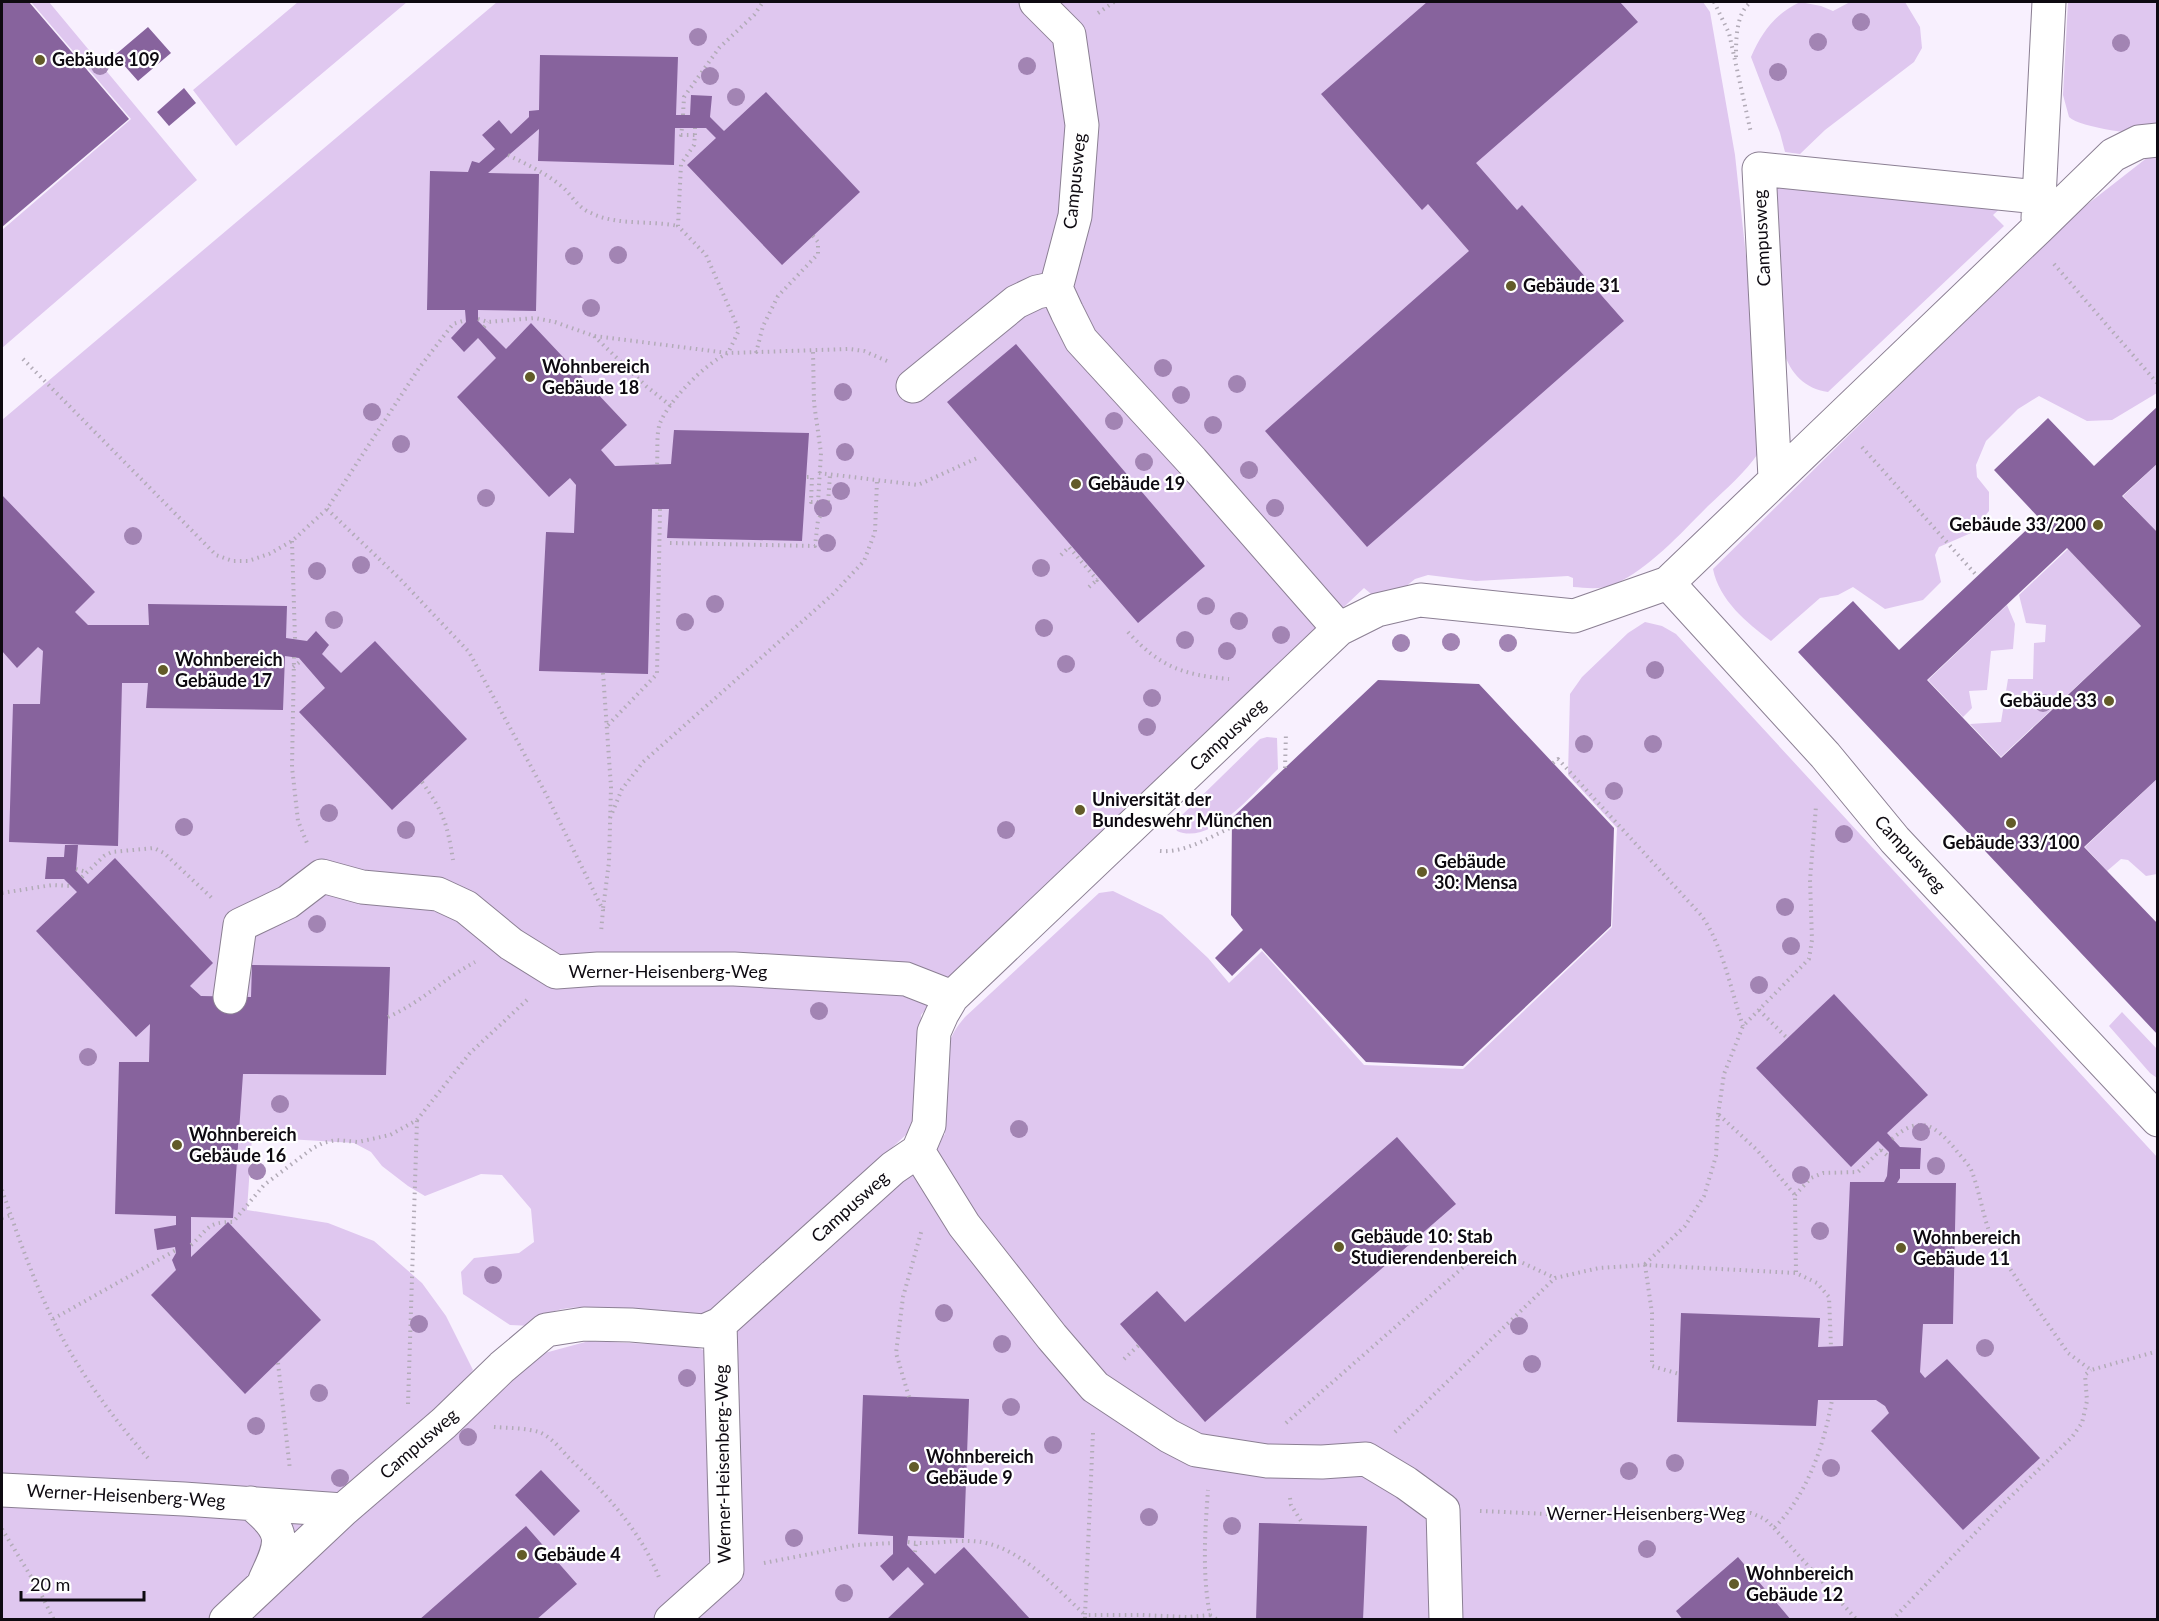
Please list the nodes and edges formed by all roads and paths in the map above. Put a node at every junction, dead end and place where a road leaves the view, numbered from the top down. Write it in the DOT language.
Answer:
graph roads {
  1 [pos="763,2"];
  2 [pos="1036,2"];
  3 [pos="1714,2"];
  4 [pos="1751,2"];
  5 [pos="2049,2"];
  6 [pos="1736,61"];
  7 [pos="683,115"];
  8 [pos="682,128"];
  9 [pos="696,128"];
  10 [pos="695,135"];
  11 [pos="2157,140"];
  12 [pos="508,155"];
  13 [pos="1759,170"];
  14 [pos="2036,220"];
  15 [pos="678,226"];
  16 [pos="813,236"];
  17 [pos="1056,288"];
  18 [pos="478,319"];
  19 [pos="466,320"];
  20 [pos="488,322"];
  21 [pos="484,327"];
  22 [pos="594,336"];
  23 [pos="813,351"];
  24 [pos="756,352"];
  25 [pos="728,353"];
  26 [pos="23,359"];
  27 [pos="2157,384"];
  28 [pos="914,386"];
  29 [pos="670,406"];
  30 [pos="1837,419"];
  31 [pos="977,458"];
  32 [pos="657,464"];
  33 [pos="819,473"];
  34 [pos="830,475"];
  35 [pos="807,477"];
  36 [pos="1775,478"];
  37 [pos="877,481"];
  38 [pos="327,509"];
  39 [pos="660,509"];
  40 [pos="292,540"];
  41 [pos="669,543"];
  42 [pos="1061,555"];
  43 [pos="1977,576"];
  44 [pos="1668,583"];
  45 [pos="1089,587"];
  46 [pos="1339,629"];
  47 [pos="1128,632"];
  48 [pos="295,639"];
  49 [pos="294,657"];
  50 [pos="301,661"];
  51 [pos="293,667"];
  52 [pos="603,673"];
  53 [pos="1273,694"];
  54 [pos="608,725"];
  55 [pos="1287,726"];
  56 [pos="1825,754"];
  57 [pos="1553,763"];
  58 [pos="1285,768"];
  59 [pos="422,782"];
  60 [pos="610,818"];
  61 [pos="1232,827"];
  62 [pos="1108,848"];
  63 [pos="76,869"];
  64 [pos="87,873"];
  65 [pos="322,876"];
  66 [pos="82,877"];
  67 [pos="71,886"];
  68 [pos="2,893"];
  69 [pos="466,907"];
  70 [pos="603,910"];
  71 [pos="240,925"];
  72 [pos="511,944"];
  73 [pos="598,969"];
  74 [pos="556,972"];
  75 [pos="230,997"];
  76 [pos="952,997"];
  77 [pos="1759,1010"];
  78 [pos="388,1017"];
  79 [pos="1743,1026"];
  80 [pos="1787,1038"];
  81 [pos="1718,1115"];
  82 [pos="417,1120"];
  83 [pos="2157,1120"];
  84 [pos="1892,1139"];
  85 [pos="918,1151"];
  86 [pos="1889,1156"];
  87 [pos="935,1179"];
  88 [pos="2,1190"];
  89 [pos="1795,1195"];
  90 [pos="11,1215"];
  91 [pos="2,1218"];
  92 [pos="192,1241"];
  93 [pos="176,1250"];
  94 [pos="1645,1265"];
  95 [pos="1796,1273"];
  96 [pos="1554,1278"];
  97 [pos="53,1319"];
  98 [pos="720,1324"];
  99 [pos="1139,1345"];
  100 [pos="1831,1347"];
  101 [pos="2157,1351"];
  102 [pos="278,1363"];
  103 [pos="2091,1370"];
  104 [pos="1679,1374"];
  105 [pos="1095,1387"];
  106 [pos="909,1396"];
  107 [pos="1832,1400"];
  108 [pos="444,1423"];
  109 [pos="1210,1453"];
  110 [pos="406,1455"];
  111 [pos="1246,1458"];
  112 [pos="1366,1459"];
  113 [pos="2,1490"];
  114 [pos="184,1499"];
  115 [pos="1995,1500"];
  116 [pos="251,1503"];
  117 [pos="2001,1506"];
  118 [pos="294,1507"];
  119 [pos="343,1510"];
  120 [pos="1443,1510"];
  121 [pos="2,1528"];
  122 [pos="1774,1528"];
  123 [pos="908,1542"];
  124 [pos="893,1543"];
  125 [pos="916,1543"];
  126 [pos="915,1552"];
  127 [pos="727,1570"];
  128 [pos="262,1585"];
  129 [pos="1210,1615"];
  130 [pos="1085,1617"];
  131 [pos="672,1618"];
  132 [pos="54,1620"];
  133 [pos="226,1620"];
  134 [pos="1218,1620"];
  135 [pos="1446,1620"];
  136 [pos="1857,1620"];
  137 [pos="1892,1620"];
  1 -- 7 [label="path"];
  2 -- 17 [label="street, Campusweg"];
  3 -- 6 [label="path"];
  4 -- 6 [label="path"];
  5 -- 14 [label="street"];
  6 -- 13 [label="path"];
  8 -- 10 [label="path"];
  9 -- 10 [label="path"];
  10 -- 15 [label="path"];
  11 -- 14 [label="street, Campusweg"];
  12 -- 15 [label="path"];
  13 -- 14 [label="street, Campusweg"];
  13 -- 36 [label="street, Campusweg"];
  14 -- 27 [label="path"];
  14 -- 30 [label="street, Campusweg"];
  15 -- 25 [label="path"];
  16 -- 24 [label="path"];
  17 -- 28 [label="street"];
  17 -- 46 [label="street"];
  18 -- 20 [label="path"];
  19 -- 38 [label="path"];
  20 -- 21 [label="path"];
  20 -- 22 [label="path"];
  22 -- 25 [label="path"];
  22 -- 29 [label="path"];
  23 -- 24 [label="path"];
  23 -- 28 [label="path"];
  23 -- 33 [label="path"];
  24 -- 25 [label="path"];
  25 -- 29 [label="path"];
  26 -- 40 [label="path"];
  29 -- 32 [label="path"];
  30 -- 36 [label="street, Campusweg"];
  30 -- 43 [label="path"];
  31 -- 37 [label="path"];
  33 -- 34 [label="path"];
  33 -- 35 [label="path"];
  34 -- 37 [label="path"];
  34 -- 41 [label="path"];
  36 -- 44 [label="street, Campusweg"];
  37 -- 60 [label="path"];
  38 -- 40 [label="path"];
  38 -- 70 [label="path"];
  39 -- 54 [label="path"];
  40 -- 48 [label="path"];
  42 -- 45 [label="path"];
  44 -- 46 [label="street, Campusweg"];
  44 -- 56 [label="street, Campusweg"];
  46 -- 53 [label="street, Campusweg"];
  47 -- 53 [label="path"];
  49 -- 51 [label="path"];
  50 -- 51 [label="path"];
  51 -- 65 [label="path"];
  52 -- 54 [label="path"];
  53 -- 62 [label="street, Campusweg"];
  54 -- 60 [label="path"];
  55 -- 58 [label="path"];
  56 -- 77 [label="path"];
  56 -- 83 [label="street, Campusweg"];
  57 -- 79 [label="path"];
  59 -- 69 [label="path"];
  60 -- 70 [label="path"];
  61 -- 62 [label="path"];
  62 -- 76 [label="street, Campusweg"];
  63 -- 64 [label="path"];
  64 -- 66 [label="path"];
  64 -- 71 [label="path"];
  65 -- 69 [label="street, Werner-Heisenberg-Weg"];
  65 -- 71 [label="street"];
  67 -- 68 [label="path"];
  69 -- 72 [label="street, Werner-Heisenberg-Weg"];
  70 -- 73 [label="path"];
  71 -- 75 [label="street"];
  72 -- 74 [label="street, Werner-Heisenberg-Weg"];
  72 -- 78 [label="path"];
  73 -- 74 [label="street, Werner-Heisenberg-Weg"];
  73 -- 76 [label="street, Werner-Heisenberg-Weg"];
  74 -- 82 [label="path"];
  76 -- 85 [label="street, Campusweg"];
  77 -- 79 [label="path"];
  77 -- 80 [label="path"];
  79 -- 81 [label="path"];
  81 -- 89 [label="path"];
  81 -- 94 [label="path"];
  82 -- 92 [label="path"];
  82 -- 110 [label="path"];
  84 -- 103 [label="path"];
  85 -- 87 [label="street"];
  85 -- 98 [label="street, Campusweg"];
  86 -- 89 [label="path"];
  87 -- 105 [label="street"];
  87 -- 106 [label="path"];
  88 -- 90 [label="path"];
  89 -- 95 [label="path"];
  90 -- 91 [label="path"];
  90 -- 97 [label="path"];
  93 -- 97 [label="path"];
  94 -- 95 [label="path"];
  94 -- 96 [label="path"];
  94 -- 104 [label="path"];
  95 -- 100 [label="path"];
  96 -- 111 [label="path"];
  96 -- 112 [label="path"];
  97 -- 114 [label="path"];
  98 -- 108 [label="street, Campusweg"];
  98 -- 127 [label="street, Werner-Heisenberg-Weg"];
  99 -- 105 [label="path"];
  101 -- 103 [label="path"];
  102 -- 118 [label="path"];
  103 -- 117 [label="path"];
  105 -- 109 [label="street"];
  105 -- 130 [label="path"];
  107 -- 122 [label="path"];
  108 -- 110 [label="street, Campusweg"];
  108 -- 131 [label="path"];
  109 -- 111 [label="street"];
  109 -- 129 [label="path"];
  110 -- 119 [label="street, Campusweg"];
  111 -- 112 [label="street"];
  112 -- 120 [label="street"];
  113 -- 114 [label="street, Werner-Heisenberg-Weg"];
  114 -- 116 [label="street, Werner-Heisenberg-Weg"];
  115 -- 117 [label="path"];
  116 -- 118 [label="street, Werner-Heisenberg-Weg"];
  116 -- 128 [label="street, Werner-Heisenberg-Weg"];
  117 -- 137 [label="path"];
  118 -- 119 [label="street, Werner-Heisenberg-Weg"];
  119 -- 128 [label="street, Campusweg"];
  120 -- 122 [label="path, Werner-Heisenberg-Weg"];
  120 -- 135 [label="street"];
  121 -- 132 [label="path"];
  122 -- 136 [label="path, Werner-Heisenberg-Weg"];
  123 -- 125 [label="path"];
  124 -- 127 [label="path"];
  125 -- 126 [label="path"];
  125 -- 130 [label="path"];
  127 -- 131 [label="street, Werner-Heisenberg-Weg"];
  128 -- 133 [label="street, Campusweg"];
  129 -- 130 [label="path"];
  129 -- 134 [label="path"];
}
